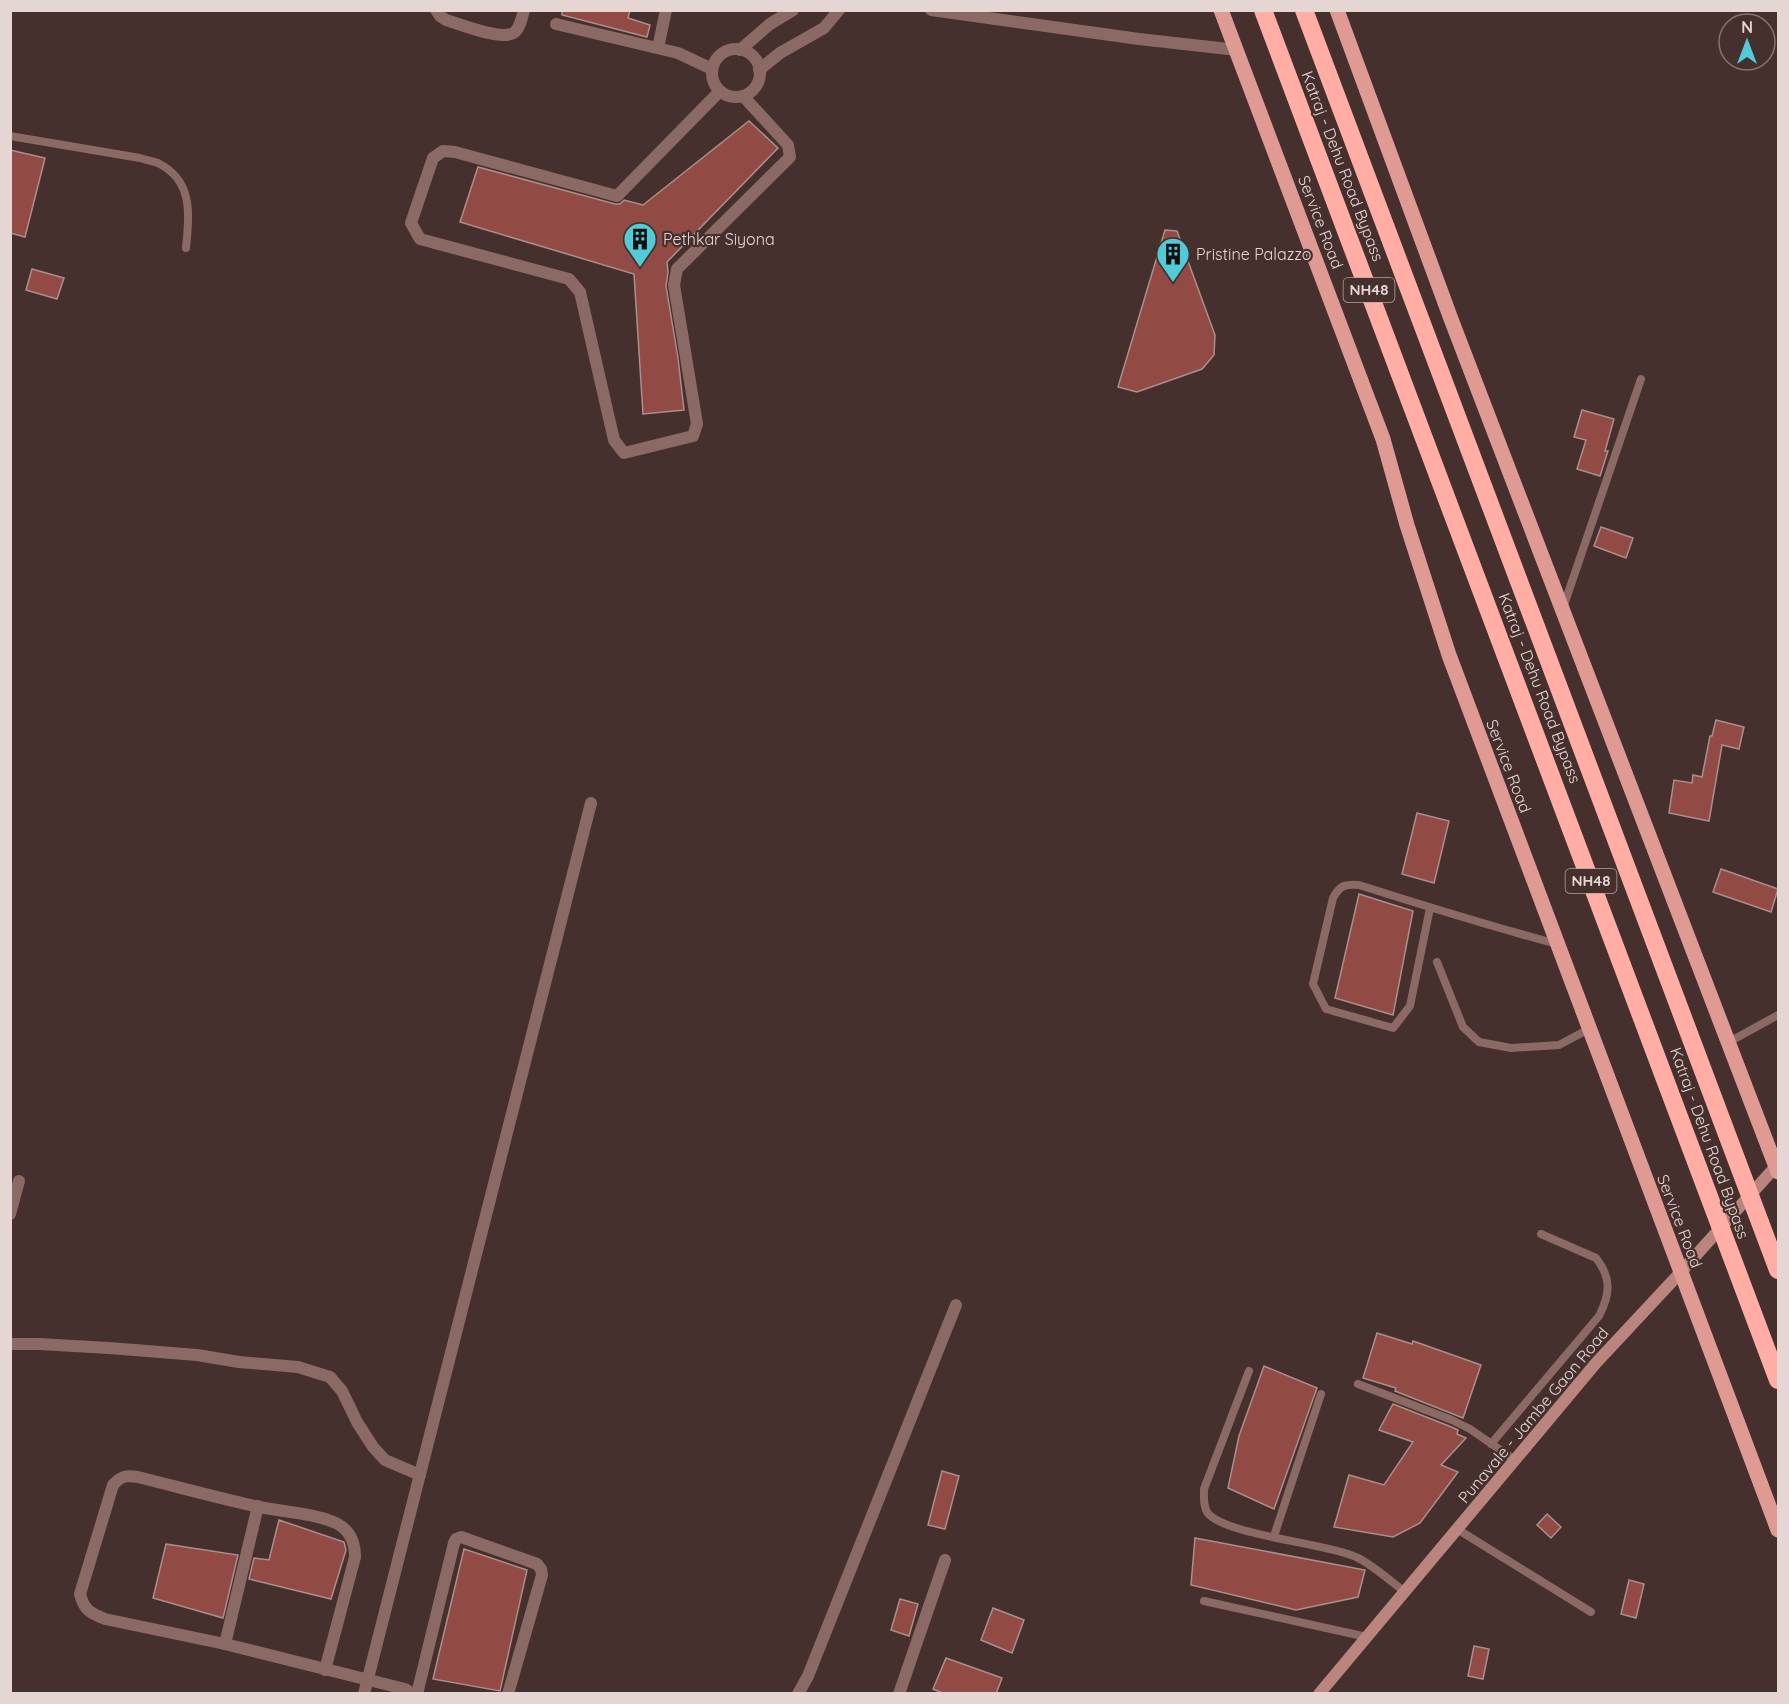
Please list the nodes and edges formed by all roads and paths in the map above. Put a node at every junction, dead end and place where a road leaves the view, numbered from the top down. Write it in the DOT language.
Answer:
graph roads {
  1 [pos="436,10"];
  2 [pos="524,10"];
  3 [pos="666,10"];
  4 [pos="793,10"];
  5 [pos="839,10"];
  6 [pos="931,10"];
  7 [pos="1221,10"];
  8 [pos="1263,10"];
  9 [pos="1304,10"];
  10 [pos="1336,10"];
  11 [pos="556,24"];
  12 [pos="658,48"];
  13 [pos="740,50"];
  14 [pos="1237,50"];
  15 [pos="712,69"];
  16 [pos="759,70"];
  17 [pos="720,91"];
  18 [pos="743,96"];
  19 [pos="10,136"];
  20 [pos="186,248"];
  21 [pos="1641,379"];
  22 [pos="1563,609"];
  23 [pos="591,804"];
  24 [pos="1430,908"];
  25 [pos="1557,944"];
  26 [pos="1437,962"];
  27 [pos="1779,1015"];
  28 [pos="1589,1029"];
  29 [pos="1729,1042"];
  30 [pos="1778,1167"];
  31 [pos="19,1181"];
  32 [pos="10,1214"];
  33 [pos="1541,1234"];
  34 [pos="1779,1270"];
  35 [pos="1680,1273"];
  36 [pos="956,1305"];
  37 [pos="10,1344"];
  38 [pos="1249,1371"];
  39 [pos="1779,1380"];
  40 [pos="1358,1384"];
  41 [pos="1321,1395"];
  42 [pos="1491,1444"];
  43 [pos="1515,1460"];
  44 [pos="420,1475"];
  45 [pos="258,1506"];
  46 [pos="1457,1529"];
  47 [pos="1779,1530"];
  48 [pos="1274,1536"];
  49 [pos="945,1560"];
  50 [pos="1405,1592"];
  51 [pos="1204,1601"];
  52 [pos="1591,1612"];
  53 [pos="1367,1637"];
  54 [pos="225,1644"];
  55 [pos="325,1670"];
  56 [pos="367,1680"];
  57 [pos="364,1694"];
  58 [pos="414,1694"];
  59 [pos="508,1694"];
  60 [pos="798,1694"];
  61 [pos="898,1694"];
  62 [pos="1319,1694"];
  1 -- 2 [label="street"];
  3 -- 12 [label="street"];
  4 -- 13 [label="street"];
  5 -- 16 [label="street"];
  6 -- 14 [label="street"];
  7 -- 14 [label="main road, Service Road"];
  8 -- 39 [label="highway, Katraj - Dehu Road Bypass / NH48"];
  9 -- 34 [label="highway, Katraj - Dehu Road Bypass / NH48"];
  10 -- 22 [label="main road"];
  11 -- 12 [label="street"];
  12 -- 15 [label="street"];
  13 -- 15 [label="street"];
  13 -- 16 [label="street"];
  14 -- 25 [label="main road, Service Road"];
  15 -- 17 [label="street"];
  16 -- 18 [label="street"];
  17 -- 18 [label="street"];
  17 -- 18 [label="street"];
  19 -- 20 [label="lane"];
  21 -- 22 [label="lane"];
  22 -- 29 [label="main road"];
  23 -- 44 [label="street"];
  24 -- 24 [label="lane"];
  24 -- 25 [label="lane"];
  25 -- 28 [label="main road, Service Road"];
  26 -- 28 [label="lane"];
  27 -- 29 [label="lane"];
  28 -- 35 [label="main road, Service Road"];
  29 -- 30 [label="main road"];
  30 -- 35 [label="street, Punavale - Jambe Gaon Road"];
  31 -- 32 [label="street"];
  33 -- 42 [label="lane"];
  35 -- 43 [label="street, Punavale - Jambe Gaon Road"];
  35 -- 47 [label="main road, Service Road"];
  36 -- 60 [label="street"];
  37 -- 44 [label="street"];
  38 -- 48 [label="lane"];
  40 -- 42 [label="lane"];
  41 -- 48 [label="lane"];
  42 -- 43 [label="lane"];
  43 -- 46 [label="street, Punavale - Jambe Gaon Road"];
  44 -- 56 [label="street"];
  45 -- 54 [label="street"];
  45 -- 54 [label="street"];
  45 -- 55 [label="street"];
  46 -- 50 [label="street, Punavale - Jambe Gaon Road"];
  46 -- 52 [label="lane"];
  48 -- 50 [label="lane"];
  49 -- 61 [label="street"];
  50 -- 53 [label="street, Punavale - Jambe Gaon Road"];
  51 -- 53 [label="lane"];
  53 -- 62 [label="street, Punavale - Jambe Gaon Road"];
  54 -- 55 [label="street"];
  55 -- 56 [label="street"];
  56 -- 57 [label="street"];
  56 -- 58 [label="street"];
  58 -- 59 [label="street"];
}
